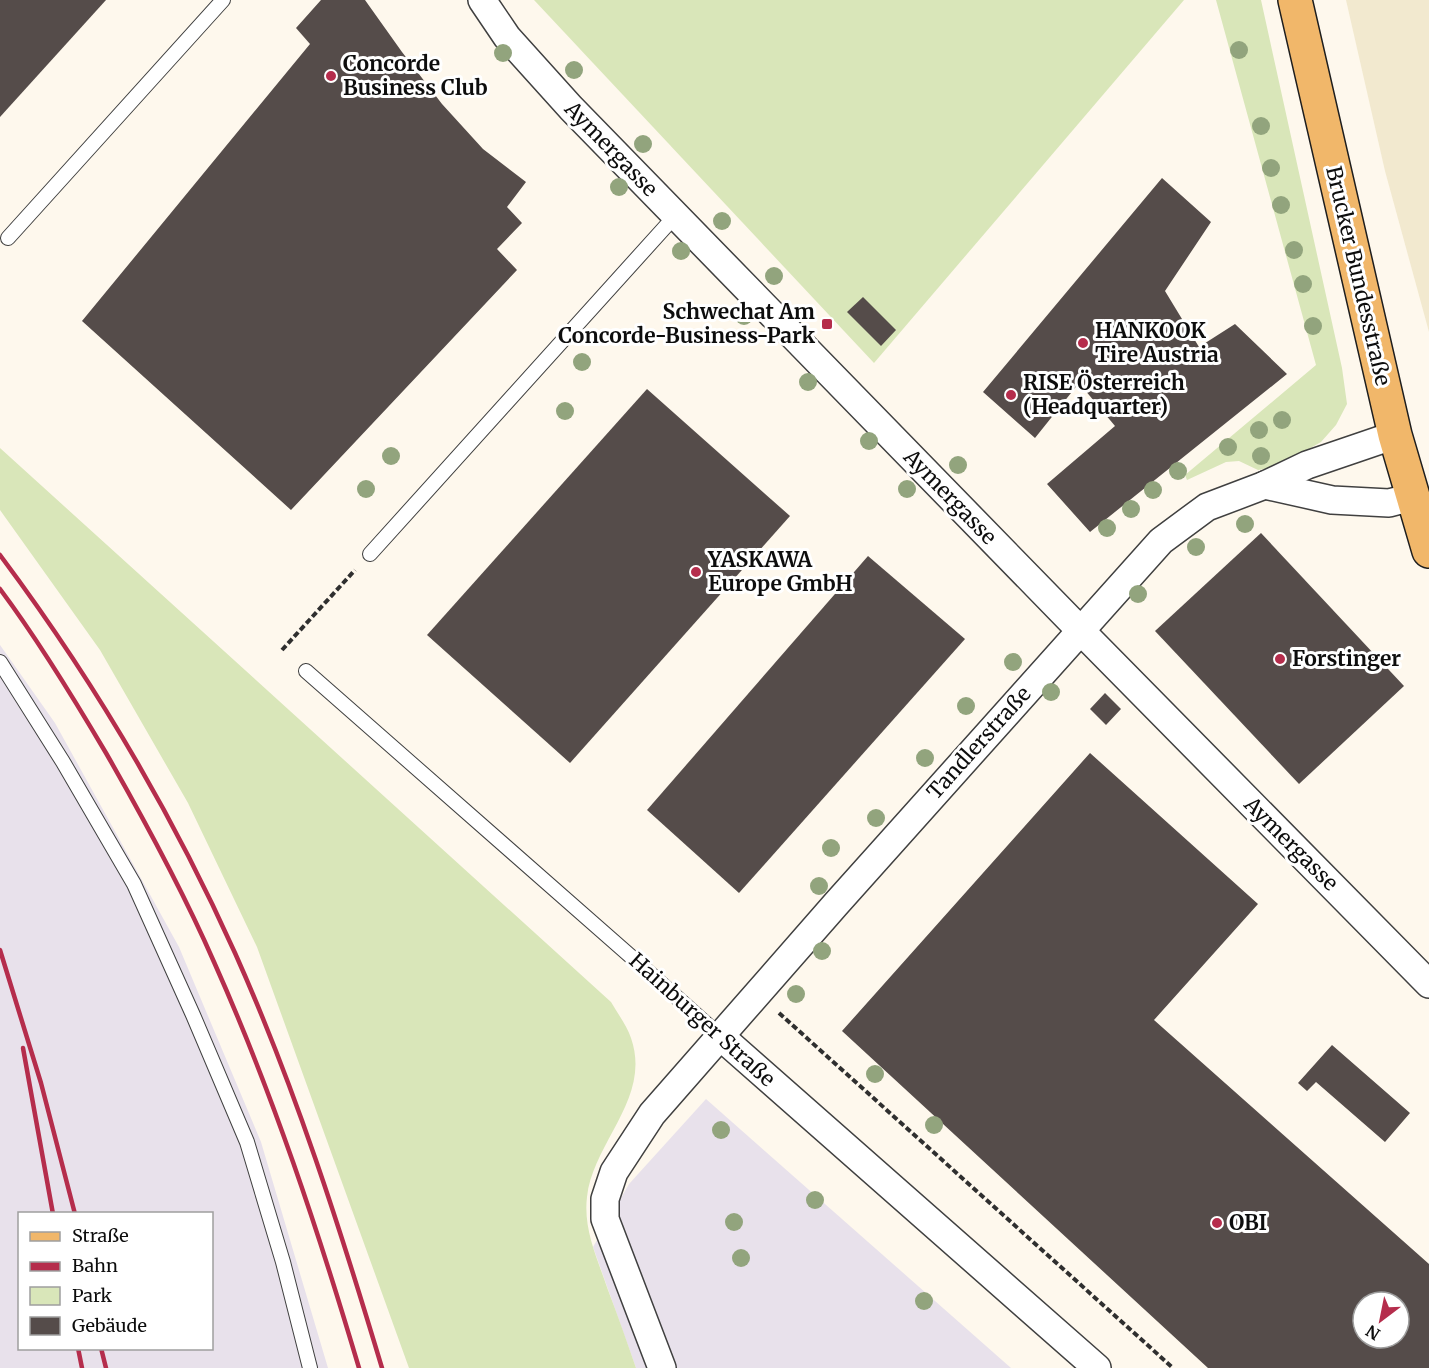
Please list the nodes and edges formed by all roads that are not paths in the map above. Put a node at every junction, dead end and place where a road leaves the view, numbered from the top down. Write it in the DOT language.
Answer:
graph roads {
  1 [pos="223,0"];
  2 [pos="482,0"];
  3 [pos="1295,0"];
  4 [pos="676,215"];
  5 [pos="8,238"];
  6 [pos="1395,435"];
  7 [pos="1265,485"];
  8 [pos="1412,497"];
  9 [pos="1429,551"];
  10 [pos="370,554"];
  11 [pos="1080,630"];
  12 [pos="0,662"];
  13 [pos="306,671"];
  14 [pos="1429,984"];
  15 [pos="720,1036"];
  16 [pos="310,1368"];
  17 [pos="662,1368"];
  18 [pos="1097,1368"];
  1 -- 5 [label="lane"];
  2 -- 4 [label="street, Aymergasse"];
  3 -- 6 [label="main road, Brucker Bundesstraße"];
  4 -- 10 [label="lane"];
  4 -- 11 [label="street, Aymergasse"];
  6 -- 7 [label="street, Tandlerstraße"];
  6 -- 8 [label="main road, Brucker Bundesstraße"];
  7 -- 8 [label="street"];
  7 -- 11 [label="street, Tandlerstraße"];
  8 -- 9 [label="main road, Brucker Bundesstraße"];
  11 -- 14 [label="street, Aymergasse"];
  11 -- 15 [label="street, Tandlerstraße"];
  12 -- 16 [label="lane"];
  13 -- 15 [label="lane, Hainburger Straße"];
  15 -- 17 [label="street, Tandlerstraße"];
  15 -- 18 [label="street, Hainburger Straße"];
}
